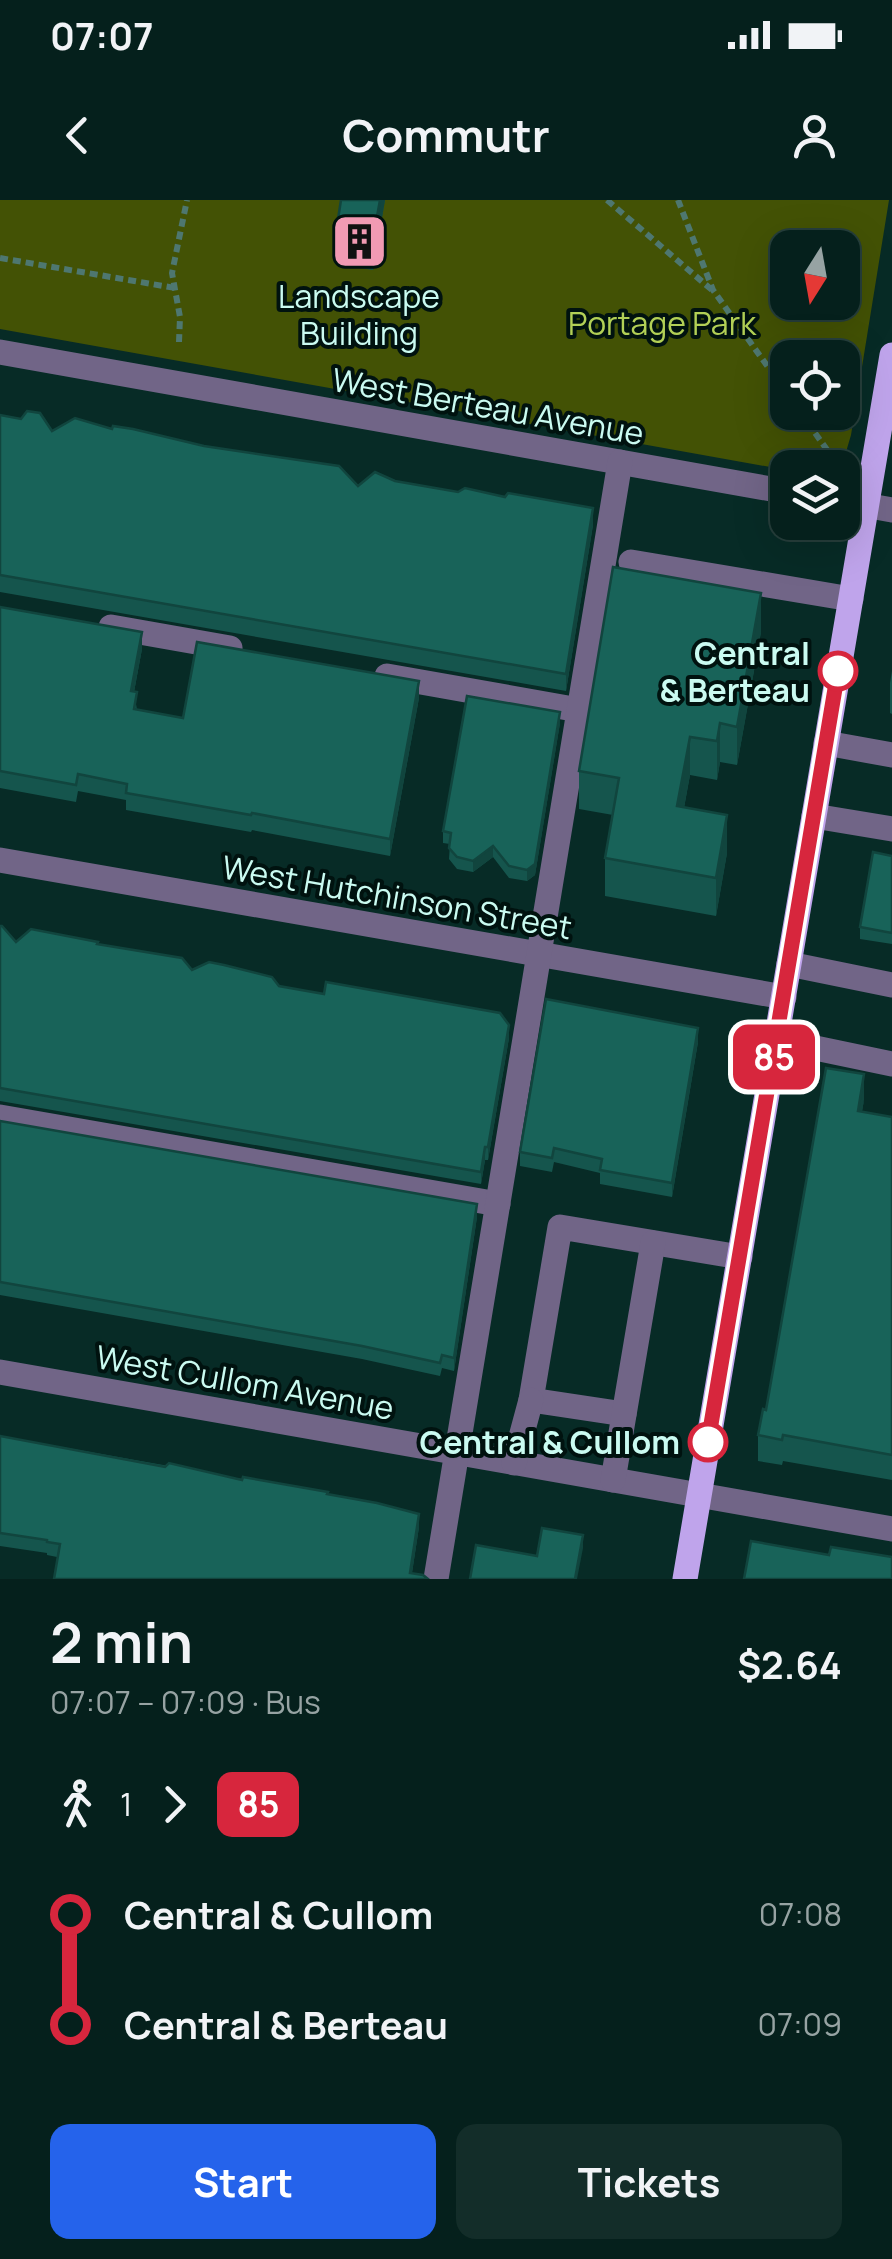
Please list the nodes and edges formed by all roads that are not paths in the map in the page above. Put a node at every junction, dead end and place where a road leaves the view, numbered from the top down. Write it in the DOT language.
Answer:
graph roads {
  1 [pos="0,352"];
  2 [pos="892,354"];
  3 [pos="620,462"];
  4 [pos="770,489"];
  5 [pos="867,506"];
  6 [pos="631,562"];
  7 [pos="850,599"];
  8 [pos="96,625"];
  9 [pos="251,652"];
  10 [pos="367,672"];
  11 [pos="579,710"];
  12 [pos="826,742"];
  13 [pos="892,754"];
  14 [pos="814,816"];
  15 [pos="892,829"];
  16 [pos="0,860"];
  17 [pos="539,955"];
  18 [pos="789,964"];
  19 [pos="892,985"];
  20 [pos="784,997"];
  21 [pos="777,1040"];
  22 [pos="892,1064"];
  23 [pos="0,1117"];
  24 [pos="498,1204"];
  25 [pos="654,1243"];
  26 [pos="740,1258"];
  27 [pos="0,1372"];
  28 [pos="531,1400"];
  29 [pos="624,1414"];
  30 [pos="457,1453"];
  31 [pos="514,1462"];
  32 [pos="613,1480"];
  33 [pos="700,1495"];
  34 [pos="892,1529"];
  35 [pos="436,1579"];
  36 [pos="686,1579"];
  1 -- 3 [label="street, West Berteau Avenue"];
  2 -- 5 [label="main road"];
  3 -- 4 [label="street, West Berteau Avenue"];
  3 -- 11 [label="street"];
  5 -- 7 [label="main road"];
  6 -- 7 [label="street"];
  7 -- 12 [label="main road"];
  8 -- 9 [label="street"];
  10 -- 11 [label="street"];
  11 -- 17 [label="street"];
  12 -- 13 [label="street"];
  12 -- 14 [label="main road"];
  14 -- 15 [label="street"];
  14 -- 18 [label="main road"];
  16 -- 17 [label="street, West Hutchinson Street"];
  17 -- 20 [label="street, West Hutchinson Street"];
  17 -- 24 [label="street"];
  18 -- 19 [label="street"];
  18 -- 20 [label="main road"];
  20 -- 21 [label="main road"];
  21 -- 22 [label="street"];
  21 -- 26 [label="main road"];
  23 -- 24 [label="street"];
  24 -- 30 [label="street"];
  25 -- 26 [label="street"];
  25 -- 28 [label="street"];
  25 -- 29 [label="street"];
  26 -- 33 [label="main road"];
  27 -- 30 [label="street, West Cullom Avenue"];
  28 -- 29 [label="street"];
  28 -- 31 [label="street"];
  29 -- 32 [label="street"];
  30 -- 31 [label="street, West Cullom Avenue"];
  30 -- 35 [label="street"];
  31 -- 32 [label="street, West Cullom Avenue"];
  32 -- 33 [label="street, West Cullom Avenue"];
  33 -- 34 [label="street, West Cullom Avenue"];
  33 -- 36 [label="main road"];
}
